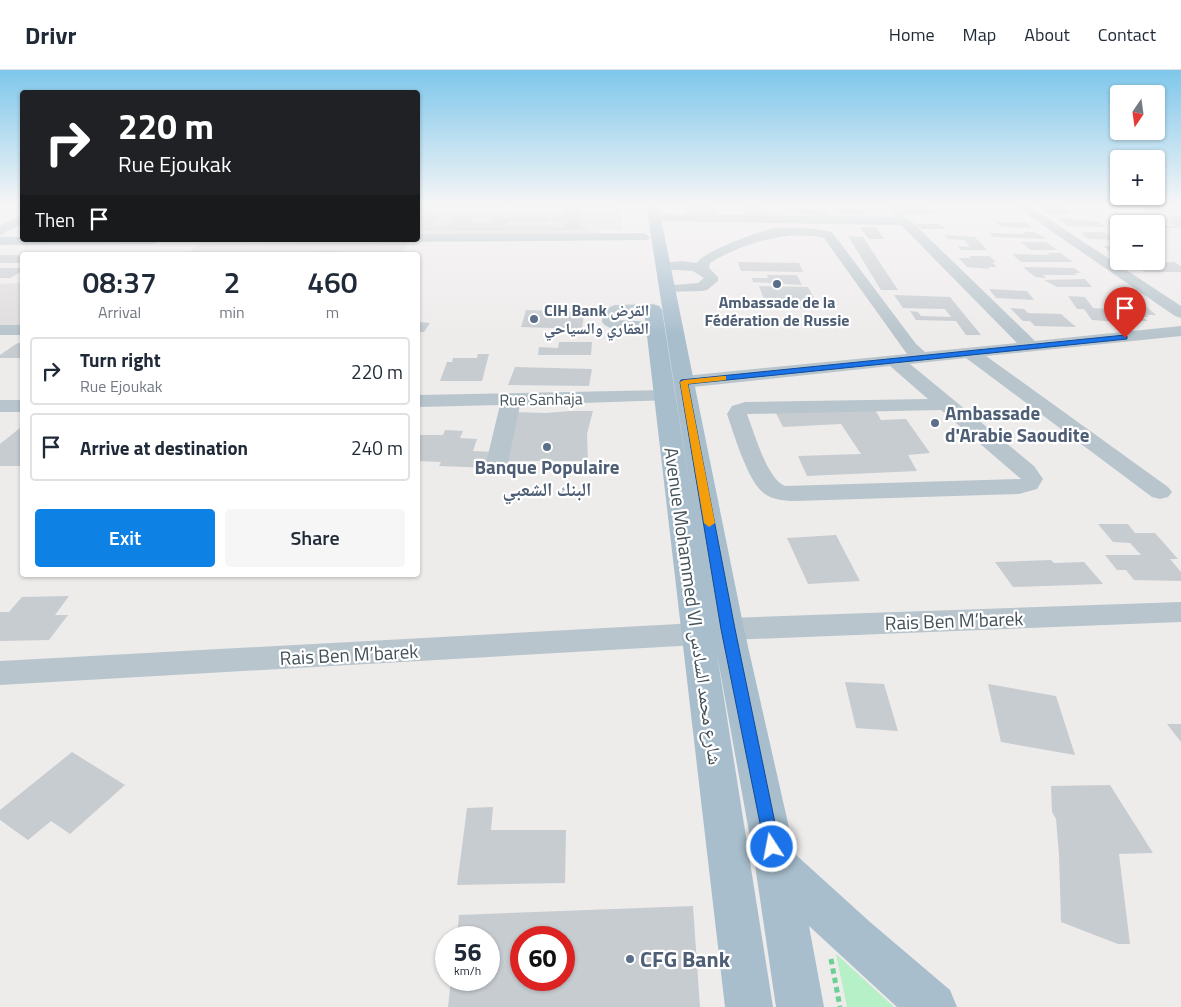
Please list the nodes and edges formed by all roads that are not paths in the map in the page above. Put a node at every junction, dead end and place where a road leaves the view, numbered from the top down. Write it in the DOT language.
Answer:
graph roads {
  1 [pos="660,248"];
  2 [pos="660,248"];
  3 [pos="731,248"];
  4 [pos="837,248"];
  5 [pos="933,248"];
  6 [pos="1083,248"];
  7 [pos="674,283"];
  8 [pos="1181,313"];
  9 [pos="0,330"];
  10 [pos="20,330"];
  11 [pos="1181,332"];
  12 [pos="1031,347"];
  13 [pos="970,353"];
  14 [pos="922,358"];
  15 [pos="895,361"];
  16 [pos="674,389"];
  17 [pos="511,400"];
  18 [pos="420,401"];
  19 [pos="946,404"];
  20 [pos="13,406"];
  21 [pos="0,421"];
  22 [pos="497,463"];
  23 [pos="1160,492"];
  24 [pos="1181,612"];
  25 [pos="728,629"];
  26 [pos="697,634"];
  27 [pos="0,673"];
  28 [pos="776,865"];
  29 [pos="749,1007"];
  30 [pos="800,1007"];
  31 [pos="933,1007"];
  1 -- 7 [label="main road, Avenue Mohammed VI شارع محمد السادس"];
  2 -- 7 [label="main road, Avenue Mohammed VI شارع محمد السادس"];
  3 -- 7 [label="street"];
  4 -- 14 [label="street"];
  5 -- 12 [label="street"];
  6 -- 8 [label="street"];
  7 -- 16 [label="main road, Avenue Mohammed VI شارع محمد السادس"];
  7 -- 16 [label="main road, Avenue Mohammed VI شارع محمد السادس"];
  9 -- 10 [label="street"];
  11 -- 12 [label="street, Rue Sanhaja"];
  12 -- 13 [label="street, Rue Sanhaja"];
  13 -- 14 [label="street, Rue Sanhaja"];
  13 -- 23 [label="street"];
  14 -- 15 [label="street, Rue Sanhaja"];
  15 -- 16 [label="street, Rue Sanhaja"];
  15 -- 19 [label="street"];
  16 -- 17 [label="street, Rue Sanhaja"];
  16 -- 25 [label="main road, Avenue Mohammed VI شارع محمد السادس"];
  16 -- 26 [label="main road, Avenue Mohammed VI شارع محمد السادس"];
  17 -- 18 [label="street, Rue Sanhaja"];
  17 -- 22 [label="street"];
  19 -- 19 [label="street"];
  20 -- 21 [label="street"];
  24 -- 25 [label="street, Rais Ben M’barek"];
  25 -- 28 [label="main road, Avenue Mohammed VI شارع محمد السادس"];
  26 -- 27 [label="street, Rais Ben M’barek"];
  26 -- 29 [label="main road, Avenue Mohammed VI شارع محمد السادس"];
  28 -- 30 [label="main road, Avenue Mohammed VI شارع محمد السادس"];
  28 -- 31 [label="main road"];
}
